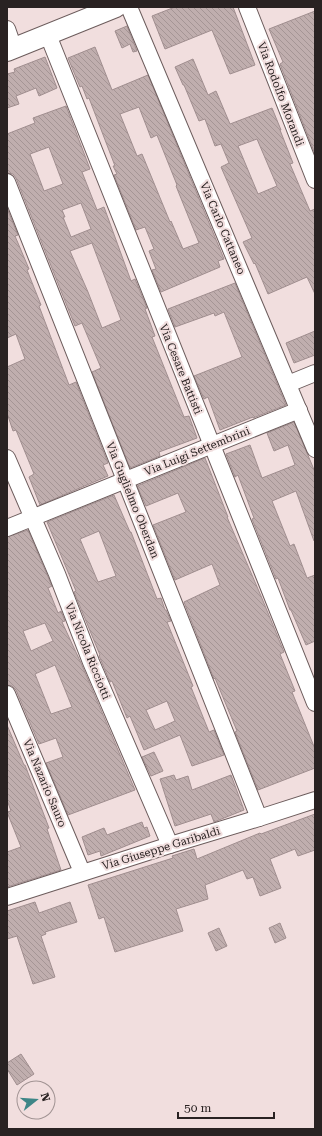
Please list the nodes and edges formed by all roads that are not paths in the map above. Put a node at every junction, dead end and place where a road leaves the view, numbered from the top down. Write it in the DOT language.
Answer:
graph roads {
  1 [pos="116,7"];
  2 [pos="129,7"];
  3 [pos="247,7"];
  4 [pos="92,12"];
  5 [pos="7,29"];
  6 [pos="48,35"];
  7 [pos="10,50"];
  8 [pos="315,180"];
  9 [pos="7,182"];
  10 [pos="315,373"];
  11 [pos="288,384"];
  12 [pos="299,410"];
  13 [pos="313,439"];
  14 [pos="212,445"];
  15 [pos="7,458"];
  16 [pos="125,480"];
  17 [pos="33,518"];
  18 [pos="7,528"];
  19 [pos="7,694"];
  20 [pos="315,703"];
  21 [pos="315,800"];
  22 [pos="259,818"];
  23 [pos="170,845"];
  24 [pos="82,872"];
  25 [pos="7,897"];
  1 -- 4 [label="main road"];
  2 -- 11 [label="street, Via Carlo Cattaneo"];
  3 -- 8 [label="street, Via Rodolfo Morandi"];
  4 -- 6 [label="main road"];
  5 -- 7 [label="street"];
  6 -- 7 [label="main road"];
  6 -- 14 [label="street, Via Cesare Battisti"];
  9 -- 16 [label="street, Via Guglielmo Oberdan"];
  10 -- 11 [label="street"];
  11 -- 12 [label="street, Via Carlo Cattaneo"];
  12 -- 13 [label="street, Via Carlo Cattaneo"];
  12 -- 14 [label="street, Via Luigi Settembrini"];
  14 -- 16 [label="street, Via Luigi Settembrini"];
  14 -- 20 [label="street, Via Cesare Battisti"];
  15 -- 17 [label="street, Via Nicola Ricciotti"];
  16 -- 17 [label="street, Via Luigi Settembrini"];
  16 -- 22 [label="street, Via Guglielmo Oberdan"];
  17 -- 18 [label="street, Via Luigi Settembrini"];
  17 -- 23 [label="street, Via Nicola Ricciotti"];
  19 -- 24 [label="street, Via Nazario Sauro"];
  21 -- 22 [label="street, Via Giuseppe Garibaldi"];
  22 -- 23 [label="street, Via Giuseppe Garibaldi"];
  23 -- 24 [label="street, Via Giuseppe Garibaldi"];
  24 -- 25 [label="street, Via Giuseppe Garibaldi"];
}
